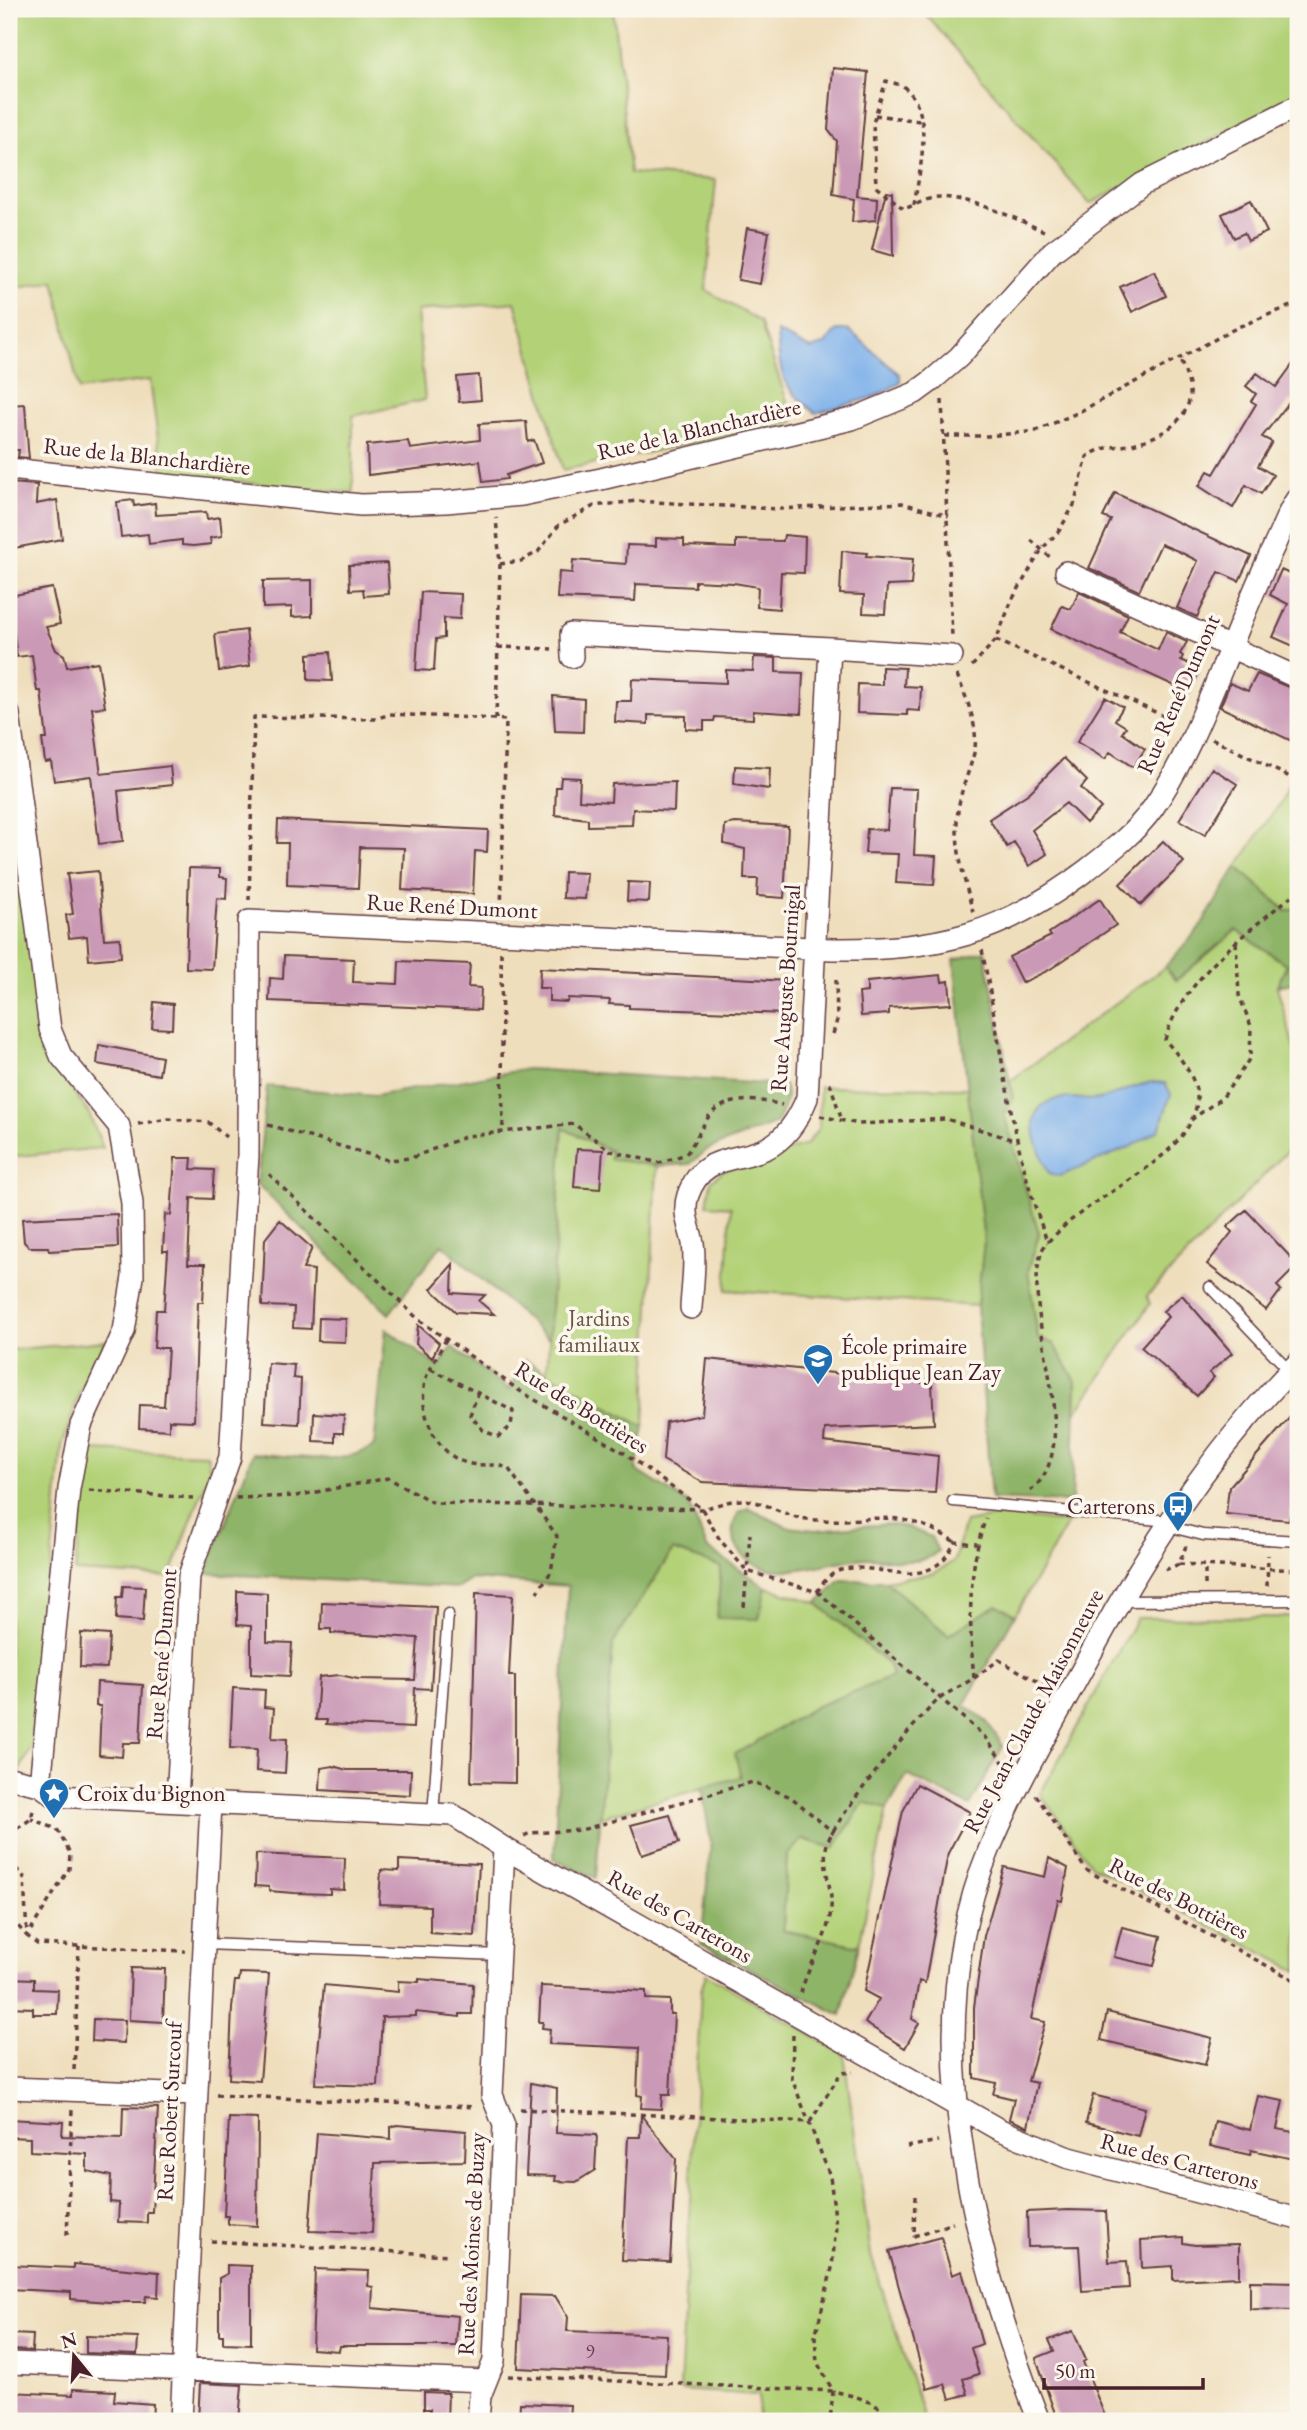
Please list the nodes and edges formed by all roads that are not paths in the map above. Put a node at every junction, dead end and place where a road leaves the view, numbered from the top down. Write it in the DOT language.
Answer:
graph roads {
  1 [pos="1298,106"];
  2 [pos="9,469"];
  3 [pos="1298,497"];
  4 [pos="1066,572"];
  5 [pos="1231,647"];
  6 [pos="830,648"];
  7 [pos="572,653"];
  8 [pos="952,656"];
  9 [pos="1298,678"];
  10 [pos="9,714"];
  11 [pos="822,949"];
  12 [pos="1210,1287"];
  13 [pos="691,1308"];
  14 [pos="1294,1367"];
  15 [pos="953,1501"];
  16 [pos="1168,1523"];
  17 [pos="1298,1541"];
  18 [pos="1298,1600"];
  19 [pos="1121,1601"];
  20 [pos="448,1614"];
  21 [pos="9,1777"];
  22 [pos="40,1785"];
  23 [pos="177,1801"];
  24 [pos="211,1803"];
  25 [pos="433,1814"];
  26 [pos="504,1848"];
  27 [pos="204,1948"];
  28 [pos="501,1955"];
  29 [pos="9,2088"];
  30 [pos="196,2095"];
  31 [pos="957,2107"];
  32 [pos="1298,2219"];
  33 [pos="9,2362"];
  34 [pos="182,2371"];
  35 [pos="487,2378"];
  36 [pos="181,2421"];
  37 [pos="478,2421"];
  38 [pos="1039,2421"];
  1 -- 2 [label="street, Rue de la Blanchardière"];
  3 -- 5 [label="street, Rue René Dumont"];
  4 -- 5 [label="street"];
  5 -- 9 [label="street"];
  5 -- 11 [label="street, Rue René Dumont"];
  6 -- 7 [label="street"];
  6 -- 8 [label="street"];
  6 -- 11 [label="street, Rue Auguste Bournigal"];
  10 -- 22 [label="street"];
  11 -- 13 [label="street, Rue Auguste Bournigal"];
  11 -- 23 [label="street, Rue René Dumont"];
  12 -- 14 [label="lane"];
  14 -- 16 [label="street, Rue Jean-Claude Maisonneuve"];
  15 -- 16 [label="lane"];
  16 -- 17 [label="lane"];
  16 -- 19 [label="street, Rue Jean-Claude Maisonneuve"];
  18 -- 19 [label="lane"];
  19 -- 31 [label="street, Rue Jean-Claude Maisonneuve"];
  20 -- 25 [label="lane"];
  21 -- 22 [label="street, Rue des Carterons"];
  22 -- 23 [label="street, Rue des Carterons"];
  23 -- 24 [label="street, Rue des Carterons"];
  24 -- 25 [label="street, Rue des Carterons"];
  24 -- 27 [label="street, Rue Robert Surcouf"];
  25 -- 26 [label="street, Rue des Carterons"];
  26 -- 28 [label="street, Rue des Moines de Buzay"];
  26 -- 31 [label="street, Rue des Carterons"];
  27 -- 28 [label="lane"];
  27 -- 30 [label="street, Rue Robert Surcouf"];
  28 -- 35 [label="street, Rue des Moines de Buzay"];
  29 -- 30 [label="street"];
  30 -- 34 [label="street, Rue Robert Surcouf"];
  31 -- 32 [label="street, Rue des Carterons"];
  31 -- 38 [label="street, Rue Jean-Claude Maisonneuve"];
  33 -- 34 [label="street, Rue des Moines de Buzay"];
  34 -- 35 [label="street, Rue des Moines de Buzay"];
  34 -- 36 [label="street, Rue Robert Surcouf"];
  35 -- 37 [label="street"];
}
